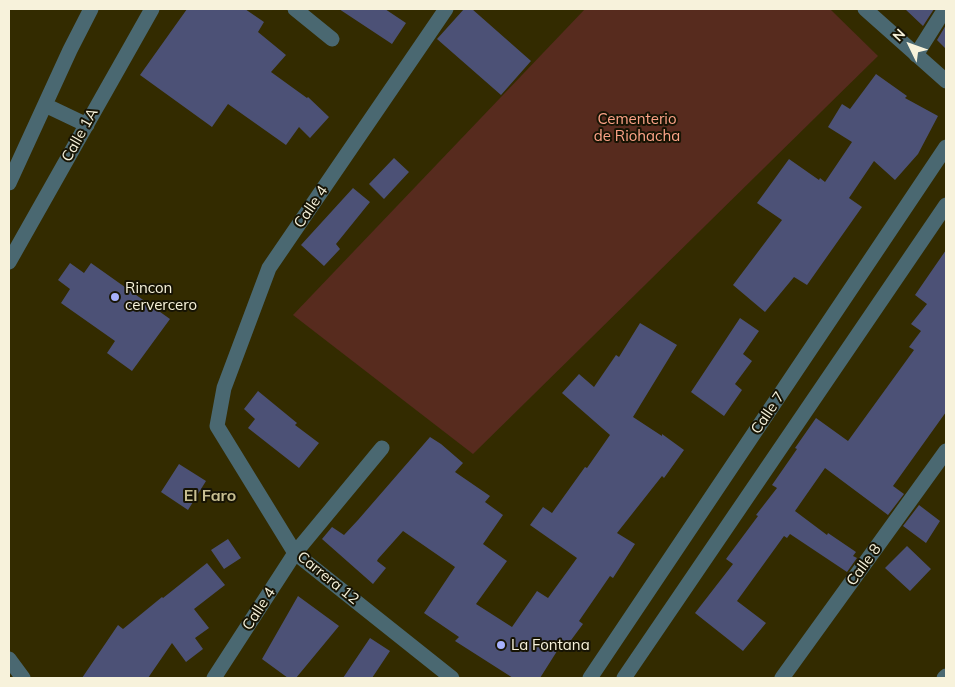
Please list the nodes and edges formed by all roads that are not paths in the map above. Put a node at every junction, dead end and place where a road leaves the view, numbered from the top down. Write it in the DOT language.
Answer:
graph roads {
  1 [pos="91,9"];
  2 [pos="152,9"];
  3 [pos="295,9"];
  4 [pos="446,9"];
  5 [pos="865,9"];
  6 [pos="945,9"];
  7 [pos="332,39"];
  8 [pos="916,55"];
  9 [pos="946,81"];
  10 [pos="45,105"];
  11 [pos="86,125"];
  12 [pos="946,147"];
  13 [pos="9,183"];
  14 [pos="946,205"];
  15 [pos="9,262"];
  16 [pos="217,426"];
  17 [pos="382,448"];
  18 [pos="946,451"];
  19 [pos="295,553"];
  20 [pos="9,659"];
  21 [pos="23,678"];
  22 [pos="214,678"];
  23 [pos="452,678"];
  24 [pos="590,678"];
  25 [pos="624,678"];
  26 [pos="782,678"];
  1 -- 10 [label="street"];
  2 -- 11 [label="street, Calle 1A"];
  3 -- 7 [label="street"];
  4 -- 16 [label="street, Calle 4"];
  5 -- 8 [label="street"];
  6 -- 8 [label="street"];
  8 -- 9 [label="street"];
  10 -- 11 [label="street"];
  10 -- 13 [label="street"];
  11 -- 15 [label="street, Calle 1A"];
  12 -- 24 [label="street, Calle 7"];
  14 -- 25 [label="street, Calle 7"];
  16 -- 19 [label="street, Carrera 12"];
  17 -- 19 [label="street, Calle 4"];
  18 -- 26 [label="street, Calle 8"];
  19 -- 22 [label="street, Calle 4"];
  19 -- 23 [label="street, Carrera 12"];
  20 -- 21 [label="street"];
}
